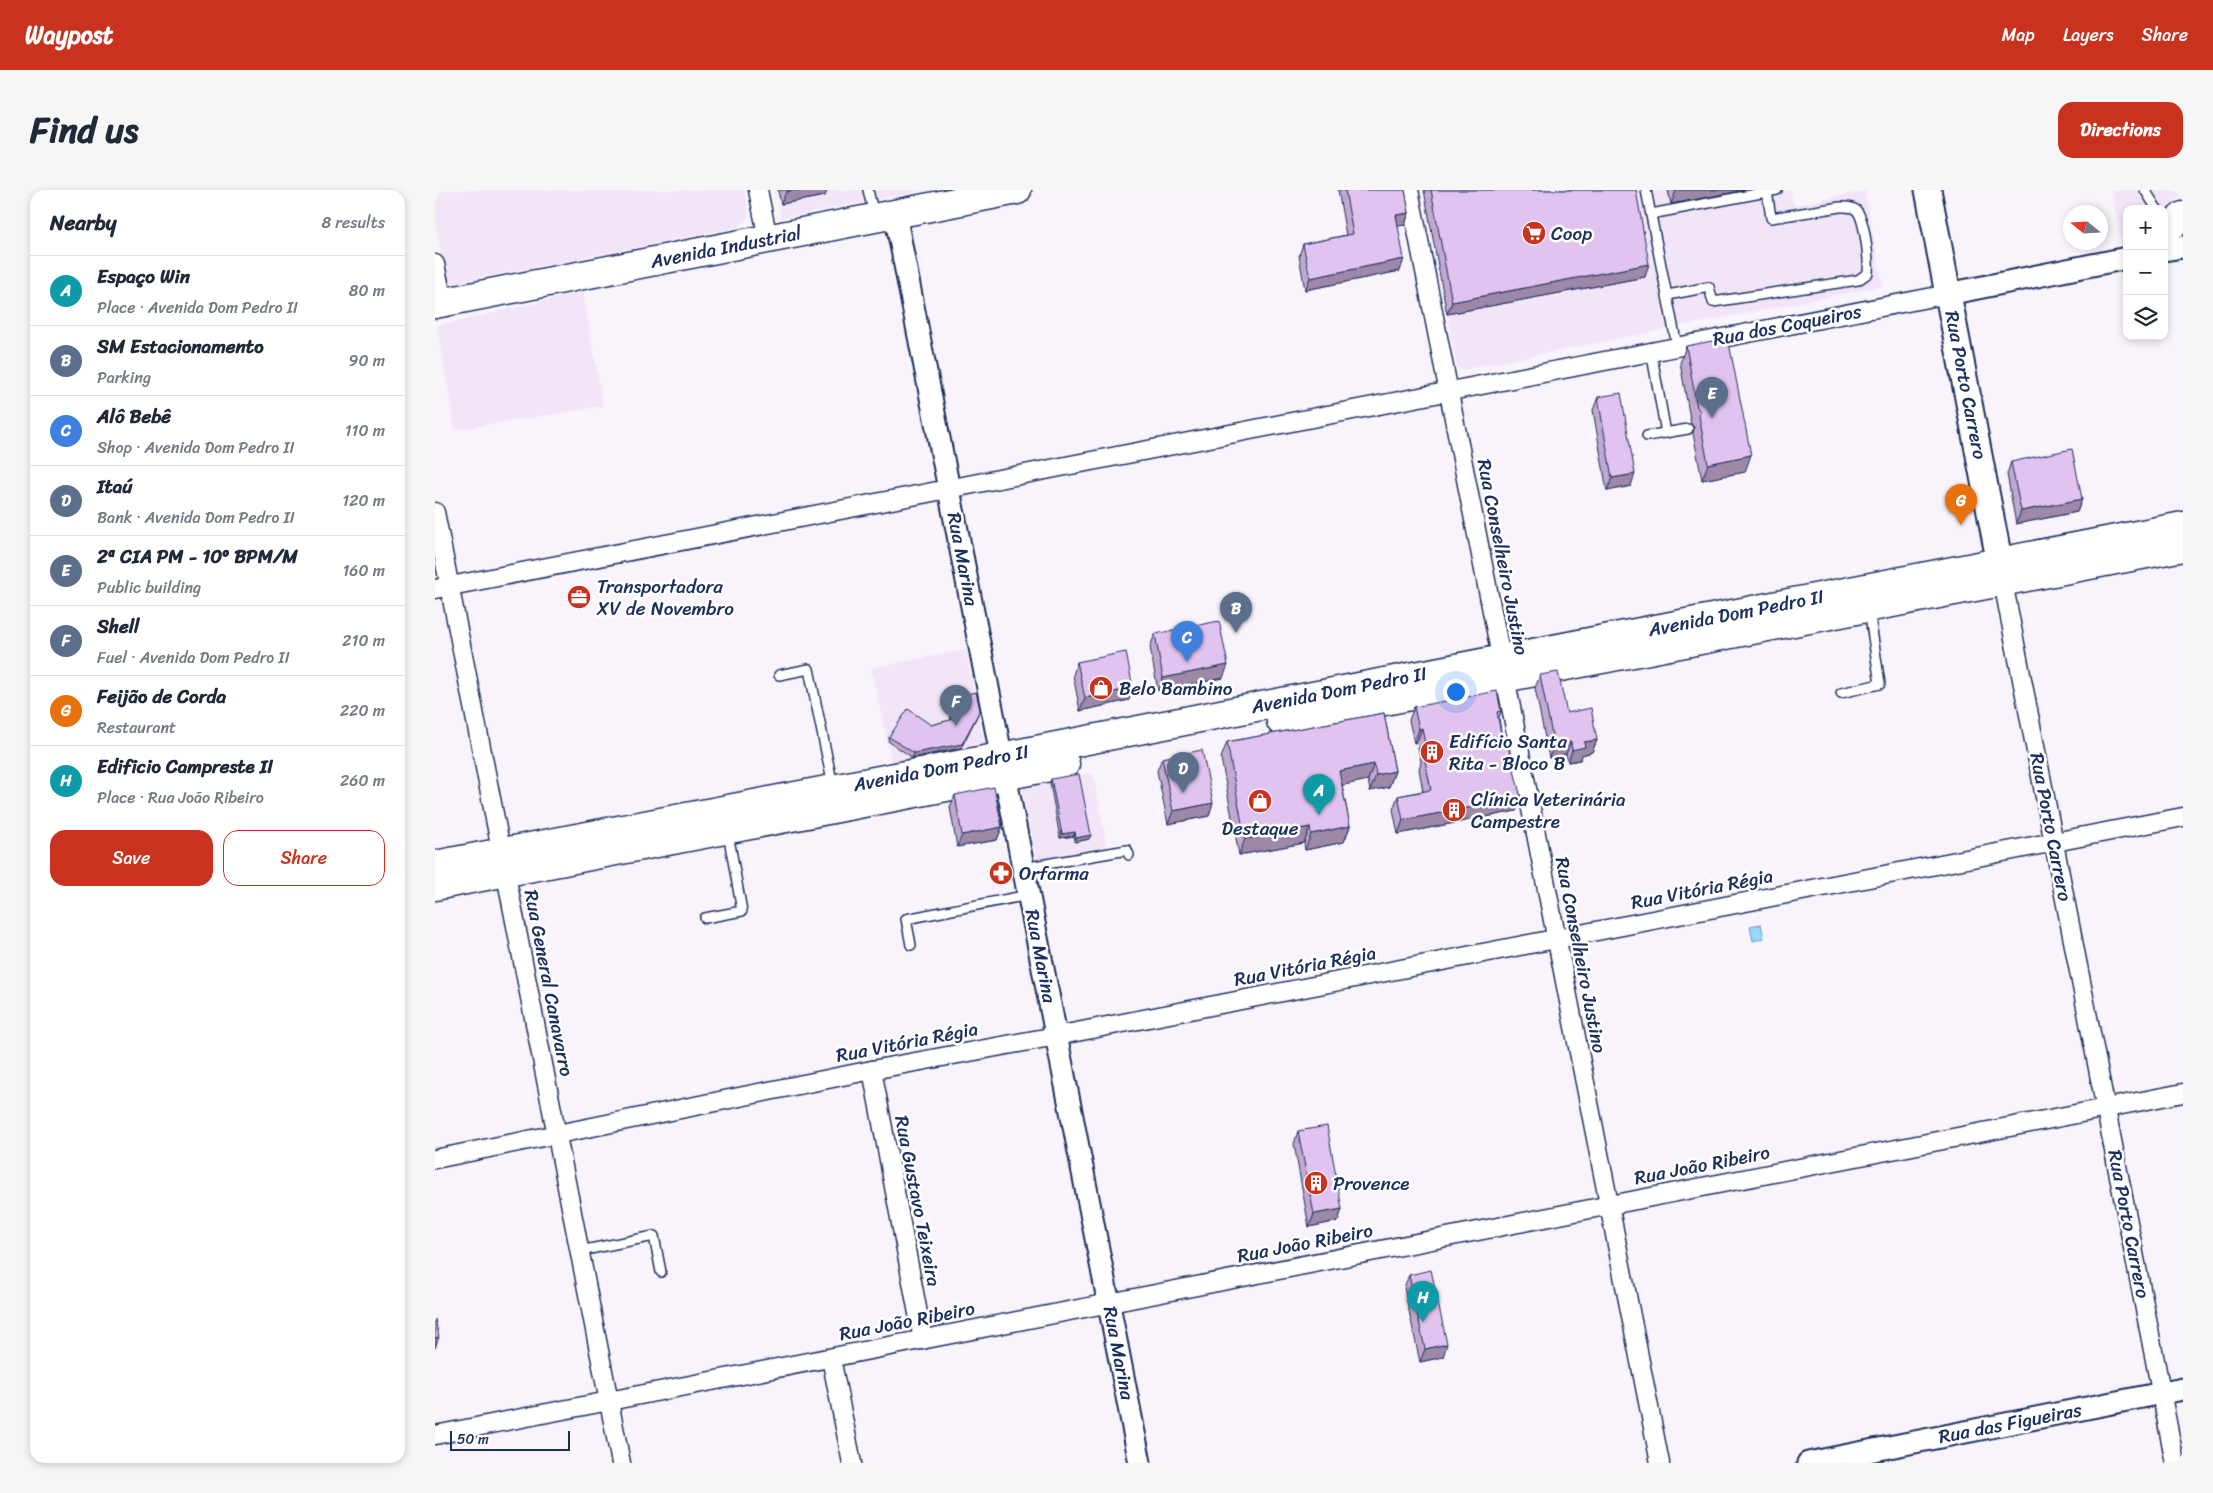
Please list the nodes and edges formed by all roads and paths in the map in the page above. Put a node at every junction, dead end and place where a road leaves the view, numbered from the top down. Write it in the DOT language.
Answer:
graph roads {
  1 [pos="758,190"];
  2 [pos="868,190"];
  3 [pos="1017,190"];
  4 [pos="1409,190"];
  5 [pos="1646,190"];
  6 [pos="1777,190"];
  7 [pos="1928,190"];
  8 [pos="2145,190"];
  9 [pos="1767,191"];
  10 [pos="1651,214"];
  11 [pos="885,216"];
  12 [pos="2169,228"];
  13 [pos="768,239"];
  14 [pos="2123,259"];
  15 [pos="435,264"];
  16 [pos="1948,294"];
  17 [pos="1668,295"];
  18 [pos="439,303"];
  19 [pos="1677,346"];
  20 [pos="1651,351"];
  21 [pos="1448,391"];
  22 [pos="1688,429"];
  23 [pos="1666,433"];
  24 [pos="1647,436"];
  25 [pos="949,488"];
  26 [pos="435,512"];
  27 [pos="2183,526"];
  28 [pos="2183,546"];
  29 [pos="2001,572"];
  30 [pos="442,588"];
  31 [pos="1869,608"];
  32 [pos="1503,667"];
  33 [pos="779,675"];
  34 [pos="1841,692"];
  35 [pos="1003,767"];
  36 [pos="833,789"];
  37 [pos="2183,817"];
  38 [pos="727,830"];
  39 [pos="2054,842"];
  40 [pos="1129,855"];
  41 [pos="504,862"];
  42 [pos="435,865"];
  43 [pos="1023,868"];
  44 [pos="435,886"];
  45 [pos="1029,894"];
  46 [pos="705,918"];
  47 [pos="1557,939"];
  48 [pos="911,945"];
  49 [pos="1056,1036"];
  50 [pos="872,1070"];
  51 [pos="2183,1093"];
  52 [pos="2106,1108"];
  53 [pos="557,1134"];
  54 [pos="435,1159"];
  55 [pos="1609,1205"];
  56 [pos="579,1251"];
  57 [pos="661,1272"];
  58 [pos="1110,1303"];
  59 [pos="923,1340"];
  60 [pos="831,1358"];
  61 [pos="2183,1389"];
  62 [pos="2162,1394"];
  63 [pos="609,1401"];
  64 [pos="435,1435"];
  65 [pos="621,1463"];
  66 [pos="852,1463"];
  67 [pos="1140,1463"];
  68 [pos="1660,1463"];
  69 [pos="1808,1463"];
  70 [pos="2175,1463"];
  1 -- 13 [label="street"];
  2 -- 11 [label="lane"];
  3 -- 11 [label="main road, Avenida Industrial"];
  4 -- 21 [label="street, Rua Conselheiro Justino"];
  5 -- 10 [label="lane"];
  6 -- 9 [label="lane"];
  7 -- 16 [label="main road, Rua Porto Carrero"];
  8 -- 12 [label="lane"];
  9 -- 10 [label="lane"];
  9 -- 17 [label="lane"];
  10 -- 17 [label="lane"];
  11 -- 13 [label="main road, Avenida Industrial"];
  11 -- 25 [label="street, Rua Marina"];
  13 -- 18 [label="main road, Avenida Industrial"];
  14 -- 16 [label="street, Rua dos Coqueiros"];
  15 -- 18 [label="street"];
  16 -- 19 [label="street, Rua dos Coqueiros"];
  16 -- 29 [label="main road, Rua Porto Carrero"];
  17 -- 19 [label="lane"];
  19 -- 20 [label="street, Rua dos Coqueiros"];
  20 -- 21 [label="street, Rua dos Coqueiros"];
  20 -- 23 [label="lane"];
  21 -- 25 [label="street, Rua dos Coqueiros"];
  21 -- 32 [label="street, Rua Conselheiro Justino"];
  22 -- 23 [label="lane"];
  23 -- 24 [label="lane"];
  25 -- 30 [label="street, Rua dos Coqueiros"];
  25 -- 35 [label="street, Rua Marina"];
  26 -- 30 [label="street, Rua General Canavarro"];
  27 -- 29 [label="main road, Avenida Dom Pedro II"];
  28 -- 29 [label="main road, Avenida Dom Pedro II"];
  29 -- 31 [label="main road, Avenida Dom Pedro II"];
  29 -- 32 [label="main road, Avenida Dom Pedro II"];
  29 -- 39 [label="street, Rua Porto Carrero"];
  30 -- 41 [label="street, Rua General Canavarro"];
  31 -- 32 [label="main road, Avenida Dom Pedro II"];
  31 -- 34 [label="lane"];
  32 -- 35 [label="main road, Avenida Dom Pedro II"];
  32 -- 47 [label="street, Rua Conselheiro Justino"];
  33 -- 36 [label="lane"];
  35 -- 36 [label="main road, Avenida Dom Pedro II"];
  35 -- 38 [label="main road, Avenida Dom Pedro II"];
  35 -- 43 [label="street, Rua Marina"];
  36 -- 41 [label="main road, Avenida Dom Pedro II"];
  37 -- 39 [label="street, Rua Vitória Régia"];
  38 -- 41 [label="main road, Avenida Dom Pedro II"];
  38 -- 46 [label="lane"];
  39 -- 47 [label="street, Rua Vitória Régia"];
  39 -- 52 [label="street, Rua Porto Carrero"];
  40 -- 43 [label="lane"];
  41 -- 42 [label="main road, Avenida Dom Pedro II"];
  41 -- 44 [label="main road, Avenida Dom Pedro II"];
  41 -- 53 [label="street, Rua General Canavarro"];
  43 -- 45 [label="street, Rua Marina"];
  45 -- 48 [label="lane"];
  45 -- 49 [label="street, Rua Marina"];
  47 -- 49 [label="street, Rua Vitória Régia"];
  47 -- 55 [label="street, Rua Conselheiro Justino"];
  49 -- 50 [label="street, Rua Vitória Régia"];
  49 -- 58 [label="street, Rua Marina"];
  50 -- 53 [label="street, Rua Vitória Régia"];
  50 -- 59 [label="street, Rua Gustavo Teixeira"];
  51 -- 52 [label="street, Rua João Ribeiro"];
  52 -- 55 [label="street, Rua João Ribeiro"];
  52 -- 62 [label="street, Rua Porto Carrero"];
  53 -- 54 [label="street, Rua Vitória Régia"];
  53 -- 56 [label="street, Rua General Canavarro"];
  55 -- 58 [label="street, Rua João Ribeiro"];
  55 -- 68 [label="street, Rua Conselheiro Justino"];
  56 -- 57 [label="lane"];
  56 -- 63 [label="street, Rua General Canavarro"];
  58 -- 59 [label="street, Rua João Ribeiro"];
  58 -- 67 [label="street, Rua Marina"];
  59 -- 60 [label="street, Rua João Ribeiro"];
  60 -- 63 [label="street, Rua João Ribeiro"];
  60 -- 66 [label="street"];
  61 -- 62 [label="street, Rua das Figueiras"];
  62 -- 69 [label="street, Rua das Figueiras"];
  62 -- 70 [label="street, Rua Porto Carrero"];
  63 -- 64 [label="street, Rua João Ribeiro"];
  63 -- 65 [label="street, Rua General Canavarro"];
}
